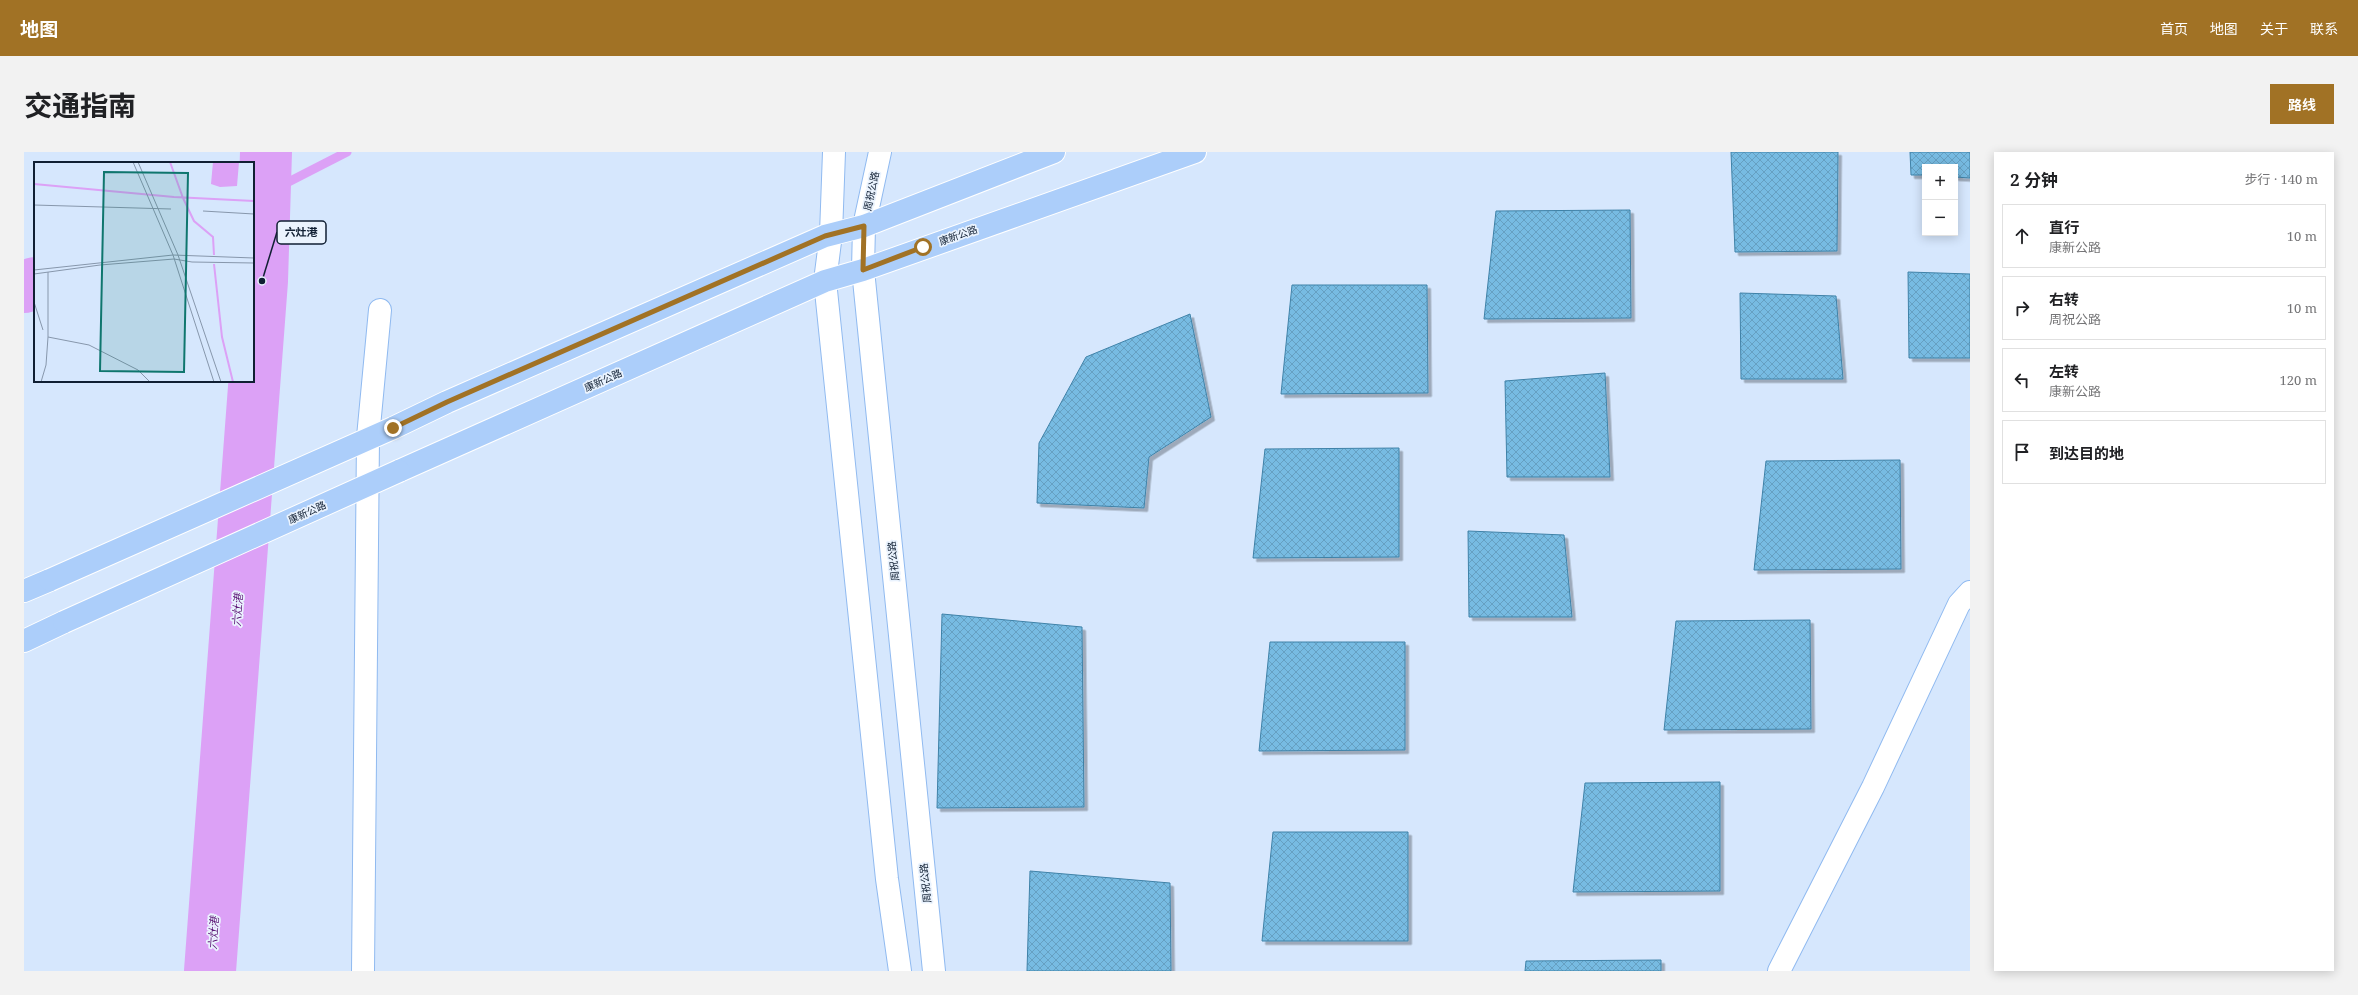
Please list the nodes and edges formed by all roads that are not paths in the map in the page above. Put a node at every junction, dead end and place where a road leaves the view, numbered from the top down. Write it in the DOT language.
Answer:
graph roads {
  1 [pos="834,152"];
  2 [pos="880,152"];
  3 [pos="1054,152"];
  4 [pos="1195,152"];
  5 [pos="864,226"];
  6 [pos="831,234"];
  7 [pos="863,270"];
  8 [pos="826,281"];
  9 [pos="380,310"];
  10 [pos="24,592"];
  11 [pos="1970,592"];
  12 [pos="24,641"];
  13 [pos="363,971"];
  14 [pos="900,971"];
  15 [pos="934,971"];
  16 [pos="1779,971"];
  1 -- 6 [label="street"];
  2 -- 5 [label="street, 周祝公路"];
  3 -- 5 [label="main road"];
  4 -- 7 [label="main road, 康新公路"];
  5 -- 6 [label="main road"];
  5 -- 7 [label="street, 周祝公路"];
  6 -- 8 [label="street"];
  6 -- 10 [label="main road, bridge"];
  7 -- 8 [label="main road, 康新公路"];
  7 -- 15 [label="street, 周祝公路"];
  8 -- 12 [label="main road, 康新公路, bridge"];
  8 -- 14 [label="street"];
  9 -- 13 [label="street"];
  11 -- 16 [label="street"];
}
